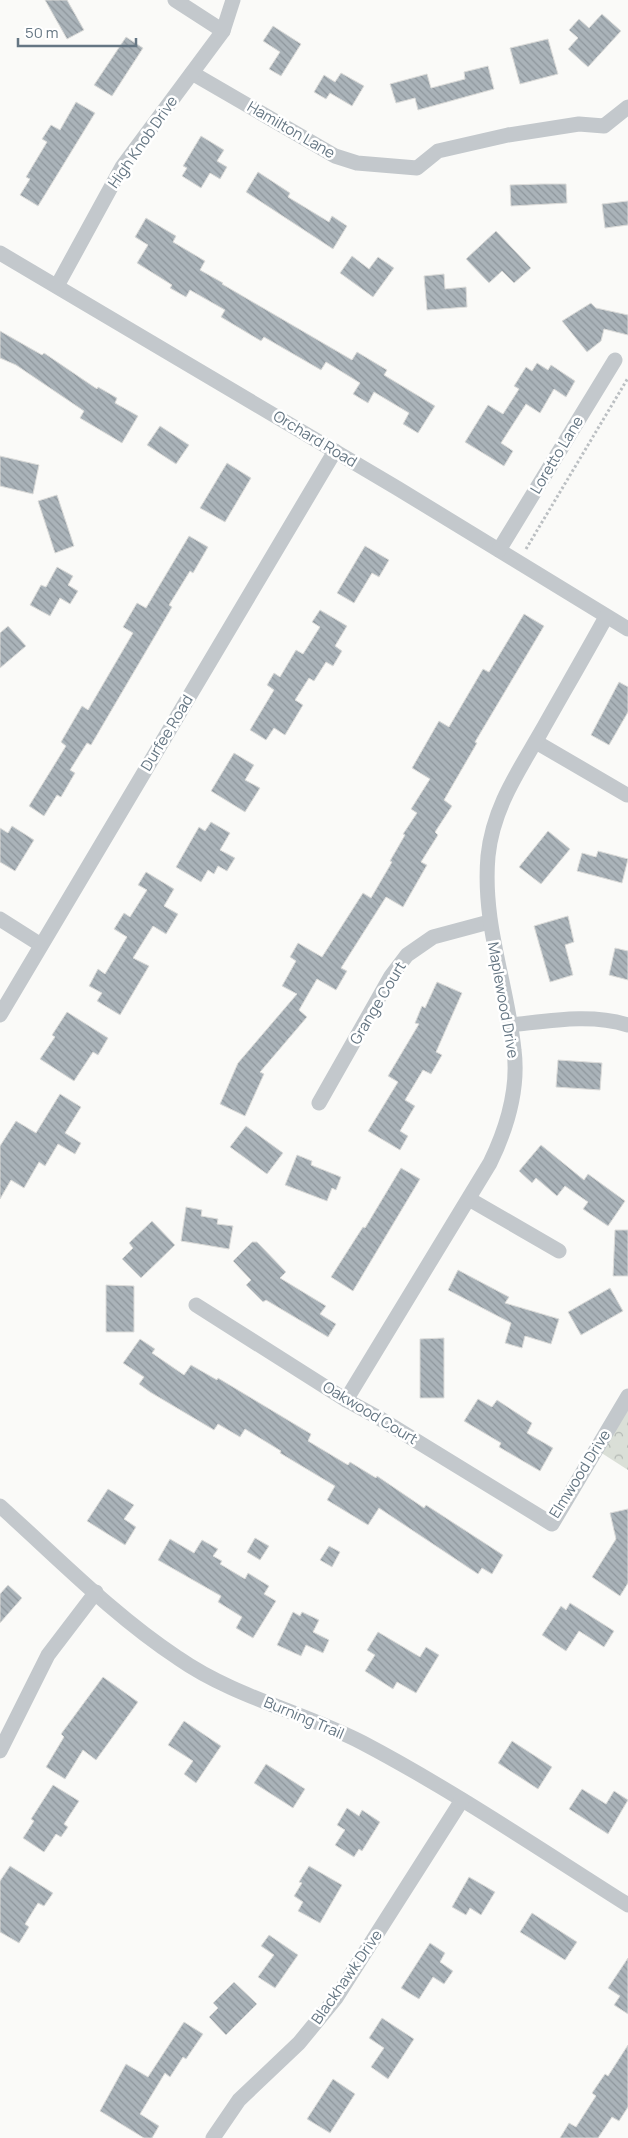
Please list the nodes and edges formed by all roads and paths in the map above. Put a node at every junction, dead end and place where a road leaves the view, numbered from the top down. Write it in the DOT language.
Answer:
graph roads {
  1 [pos="175,0"];
  2 [pos="233,0"];
  3 [pos="224,31"];
  4 [pos="192,73"];
  5 [pos="628,107"];
  6 [pos="0,253"];
  7 [pos="56,286"];
  8 [pos="615,360"];
  9 [pos="628,378"];
  10 [pos="335,451"];
  11 [pos="499,550"];
  12 [pos="518,562"];
  13 [pos="606,616"];
  14 [pos="628,629"];
  15 [pos="536,742"];
  16 [pos="627,795"];
  17 [pos="0,919"];
  18 [pos="489,922"];
  19 [pos="42,945"];
  20 [pos="0,1015"];
  21 [pos="510,1025"];
  22 [pos="628,1026"];
  23 [pos="319,1103"];
  24 [pos="469,1199"];
  25 [pos="558,1251"];
  26 [pos="196,1305"];
  27 [pos="628,1396"];
  28 [pos="346,1400"];
  29 [pos="0,1506"];
  30 [pos="545,1519"];
  31 [pos="96,1592"];
  32 [pos="0,1751"];
  33 [pos="462,1800"];
  34 [pos="628,1905"];
  35 [pos="213,2138"];
  1 -- 3 [label="street"];
  2 -- 3 [label="street, High Knob Drive"];
  3 -- 4 [label="street, High Knob Drive"];
  4 -- 5 [label="street, Hamilton Lane"];
  4 -- 7 [label="street, High Knob Drive"];
  6 -- 7 [label="street, Orchard Road"];
  7 -- 10 [label="street, Orchard Road"];
  8 -- 11 [label="street, Loretto Lane"];
  9 -- 12 [label="path"];
  10 -- 11 [label="street, Orchard Road"];
  10 -- 19 [label="street, Durfee Road"];
  11 -- 12 [label="street, Orchard Road"];
  12 -- 13 [label="street, Orchard Road"];
  13 -- 14 [label="street, Orchard Road"];
  13 -- 15 [label="street, Maplewood Drive"];
  15 -- 16 [label="street"];
  15 -- 18 [label="street, Maplewood Drive"];
  17 -- 19 [label="street"];
  18 -- 21 [label="street, Maplewood Drive"];
  18 -- 23 [label="street, Grange Court"];
  19 -- 20 [label="street, Durfee Road"];
  21 -- 22 [label="street"];
  21 -- 24 [label="street, Maplewood Drive"];
  24 -- 25 [label="street"];
  24 -- 28 [label="street, Maplewood Drive"];
  26 -- 28 [label="street, Oakwood Court"];
  27 -- 30 [label="street, Elmwood Drive"];
  28 -- 30 [label="street, Oakwood Court"];
  29 -- 31 [label="street, Burning Trail"];
  31 -- 32 [label="street"];
  31 -- 33 [label="street, Burning Trail"];
  33 -- 34 [label="street, Burning Trail"];
  33 -- 35 [label="street, Blackhawk Drive"];
}
